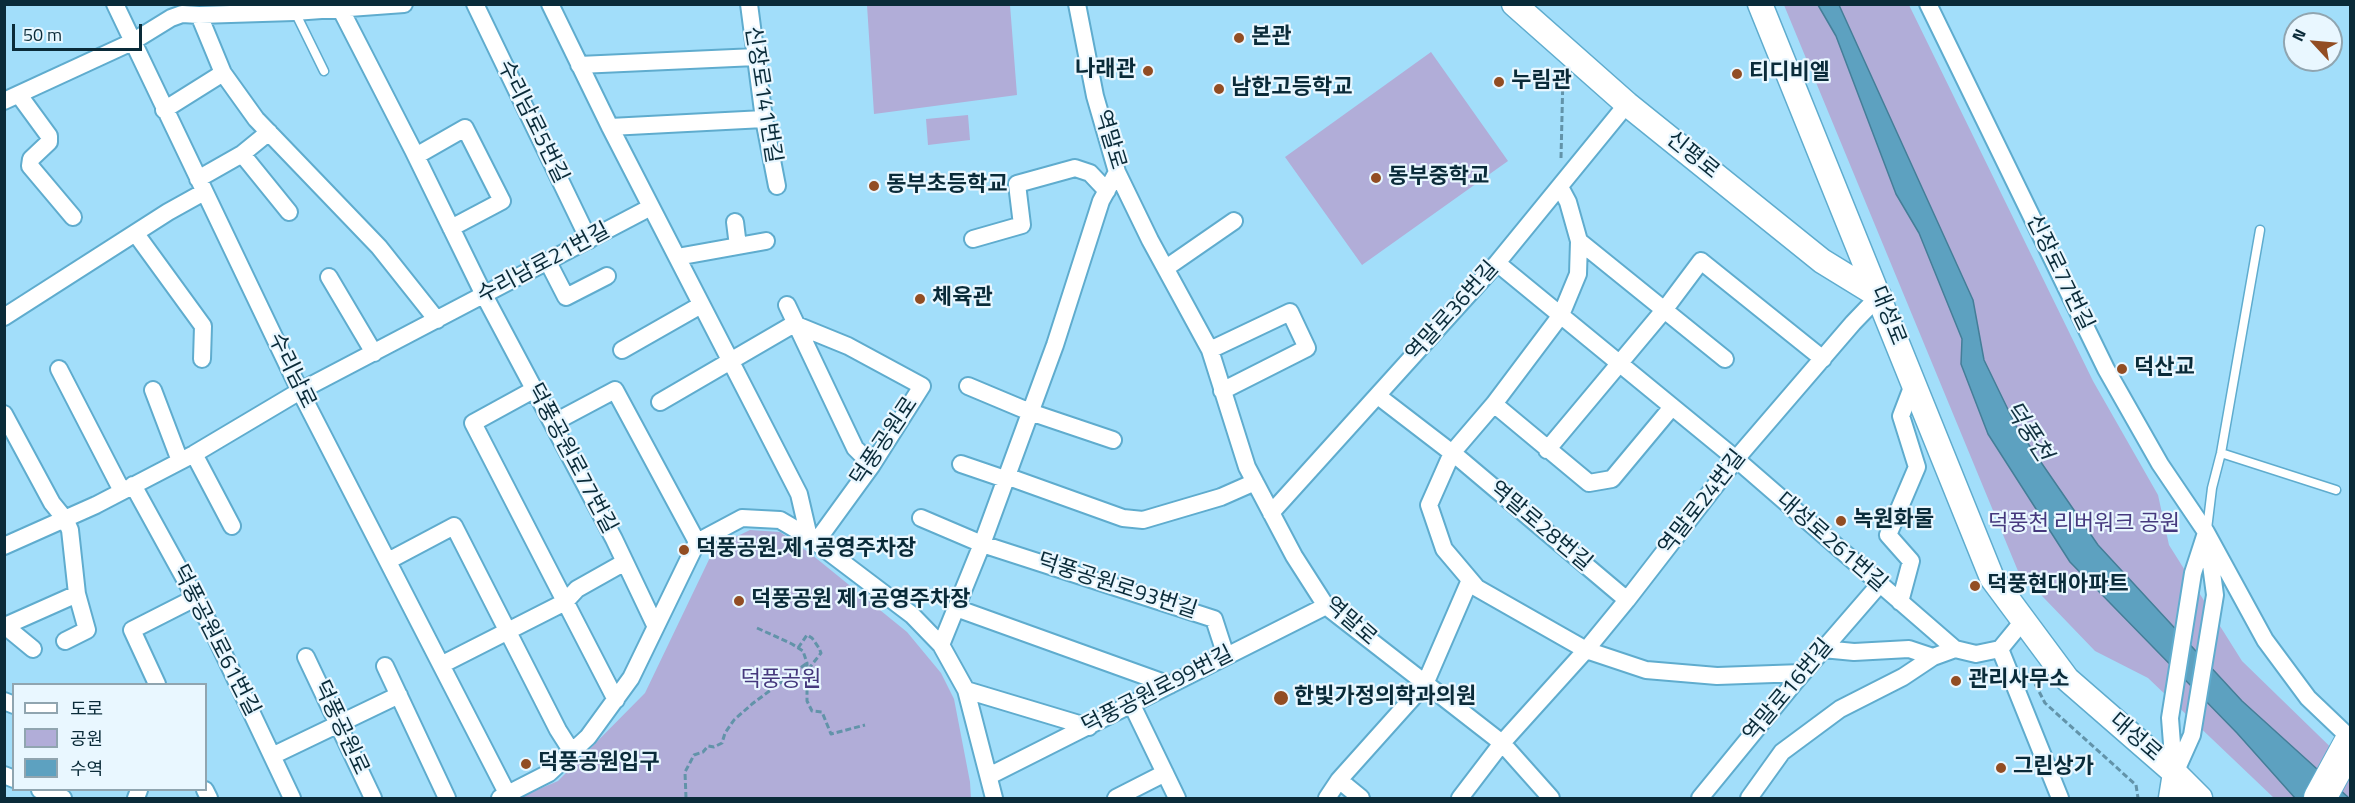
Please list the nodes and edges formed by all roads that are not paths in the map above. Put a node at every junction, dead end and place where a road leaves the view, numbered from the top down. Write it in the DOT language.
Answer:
graph roads {
  1 [pos="115,4"];
  2 [pos="404,4"];
  3 [pos="475,4"];
  4 [pos="550,4"];
  5 [pos="749,4"];
  6 [pos="1077,4"];
  7 [pos="1514,4"];
  8 [pos="1760,4"];
  9 [pos="1928,4"];
  10 [pos="340,6"];
  11 [pos="294,12"];
  12 [pos="199,15"];
  13 [pos="132,42"];
  14 [pos="756,57"];
  15 [pos="579,65"];
  16 [pos="324,71"];
  17 [pos="223,73"];
  18 [pos="12,98"];
  19 [pos="1627,104"];
  20 [pos="164,110"];
  21 [pos="764,118"];
  22 [pos="610,127"];
  23 [pos="269,132"];
  24 [pos="242,154"];
  25 [pos="416,156"];
  26 [pos="1118,172"];
  27 [pos="201,186"];
  28 [pos="777,186"];
  29 [pos="1560,187"];
  30 [pos="1107,191"];
  31 [pos="651,207"];
  32 [pos="289,212"];
  33 [pos="73,217"];
  34 [pos="1234,221"];
  35 [pos="735,222"];
  36 [pos="451,228"];
  37 [pos="2260,230"];
  38 [pos="136,234"];
  39 [pos="973,239"];
  40 [pos="589,240"];
  41 [pos="766,241"];
  42 [pos="1579,241"];
  43 [pos="738,246"];
  44 [pos="676,257"];
  45 [pos="548,262"];
  46 [pos="1497,263"];
  47 [pos="1166,268"];
  48 [pos="607,276"];
  49 [pos="329,277"];
  50 [pos="484,295"];
  51 [pos="1879,296"];
  52 [pos="700,305"];
  53 [pos="787,305"];
  54 [pos="1665,309"];
  55 [pos="1561,315"];
  56 [pos="4,317"];
  57 [pos="437,320"];
  58 [pos="794,324"];
  59 [pos="622,350"];
  60 [pos="1210,350"];
  61 [pos="374,353"];
  62 [pos="202,359"];
  63 [pos="1725,359"];
  64 [pos="1823,359"];
  65 [pos="729,360"];
  66 [pos="1620,364"];
  67 [pos="59,369"];
  68 [pos="1914,382"];
  69 [pos="968,386"];
  70 [pos="535,389"];
  71 [pos="153,390"];
  72 [pos="300,391"];
  73 [pos="1222,391"];
  74 [pos="1378,396"];
  75 [pos="660,402"];
  76 [pos="1494,404"];
  77 [pos="1672,407"];
  78 [pos="1030,412"];
  79 [pos="4,414"];
  80 [pos="553,423"];
  81 [pos="1113,440"];
  82 [pos="1547,450"];
  83 [pos="1452,453"];
  84 [pos="2221,453"];
  85 [pos="187,457"];
  86 [pos="1736,459"];
  87 [pos="961,464"];
  88 [pos="872,465"];
  89 [pos="1006,476"];
  90 [pos="1254,482"];
  91 [pos="128,488"];
  92 [pos="2336,490"];
  93 [pos="1271,513"];
  94 [pos="921,518"];
  95 [pos="65,519"];
  96 [pos="232,526"];
  97 [pos="2206,532"];
  98 [pos="812,539"];
  99 [pos="697,542"];
  100 [pos="982,544"];
  101 [pos="4,546"];
  102 [pos="388,561"];
  103 [pos="625,562"];
  104 [pos="1470,580"];
  105 [pos="1879,585"];
  106 [pos="77,594"];
  107 [pos="195,598"];
  108 [pos="1627,600"];
  109 [pos="565,602"];
  110 [pos="1900,602"];
  111 [pos="1326,606"];
  112 [pos="956,608"];
  113 [pos="2023,621"];
  114 [pos="4,626"];
  115 [pos="654,626"];
  116 [pos="508,631"];
  117 [pos="66,641"];
  118 [pos="941,645"];
  119 [pos="2000,648"];
  120 [pos="33,649"];
  121 [pos="1823,649"];
  122 [pos="1955,649"];
  123 [pos="1586,650"];
  124 [pos="1226,656"];
  125 [pos="306,657"];
  126 [pos="1933,657"];
  127 [pos="441,665"];
  128 [pos="385,666"];
  129 [pos="1802,673"];
  130 [pos="157,683"];
  131 [pos="1425,684"];
  132 [pos="1170,685"];
  133 [pos="966,690"];
  134 [pos="399,695"];
  135 [pos="616,700"];
  136 [pos="1132,705"];
  137 [pos="339,724"];
  138 [pos="1089,727"];
  139 [pos="2350,738"];
  140 [pos="1502,743"];
  141 [pos="2350,743"];
  142 [pos="572,752"];
  143 [pos="272,756"];
  144 [pos="1165,773"];
  145 [pos="2175,773"];
  146 [pos="989,776"];
  147 [pos="1339,780"];
  148 [pos="45,791"];
  149 [pos="504,797"];
  150 [pos="63,798"];
  151 [pos="292,798"];
  152 [pos="374,798"];
  153 [pos="447,798"];
  154 [pos="994,798"];
  155 [pos="1116,798"];
  156 [pos="1177,798"];
  157 [pos="1327,798"];
  158 [pos="1361,798"];
  159 [pos="1460,798"];
  160 [pos="1551,798"];
  161 [pos="1700,798"];
  162 [pos="1749,798"];
  163 [pos="2060,798"];
  164 [pos="2171,798"];
  165 [pos="2200,798"];
  166 [pos="2319,798"];
  1 -- 13 [label="street, 수리남로"];
  2 -- 10 [label="street"];
  3 -- 40 [label="street, 수리남로5번길"];
  4 -- 15 [label="street"];
  5 -- 14 [label="street, 신장로141번길"];
  6 -- 26 [label="street, 역말로"];
  7 -- 19 [label="street, 신평로"];
  8 -- 51 [label="street, 대성로"];
  9 -- 97 [label="street, 신장로77번길"];
  10 -- 11 [label="street"];
  10 -- 25 [label="street, 덕풍공원로77번길"];
  11 -- 12 [label="street"];
  11 -- 16 [label="lane"];
  12 -- 13 [label="street"];
  12 -- 17 [label="street"];
  13 -- 18 [label="street"];
  13 -- 20 [label="street, 수리남로"];
  14 -- 15 [label="street"];
  14 -- 21 [label="street, 신장로141번길"];
  15 -- 22 [label="street"];
  17 -- 20 [label="street"];
  17 -- 23 [label="street"];
  18 -- 33 [label="street"];
  19 -- 29 [label="street, 역말로36번길"];
  19 -- 51 [label="street, 신평로"];
  20 -- 27 [label="street, 수리남로"];
  21 -- 22 [label="street"];
  21 -- 28 [label="street, 신장로141번길"];
  22 -- 31 [label="street"];
  23 -- 24 [label="street"];
  23 -- 57 [label="street"];
  24 -- 27 [label="street"];
  24 -- 32 [label="street"];
  25 -- 36 [label="street, 덕풍공원로77번길"];
  25 -- 36 [label="street"];
  26 -- 30 [label="street"];
  26 -- 47 [label="street, 역말로"];
  27 -- 38 [label="street"];
  27 -- 72 [label="street, 수리남로"];
  29 -- 42 [label="street"];
  29 -- 46 [label="street, 역말로36번길"];
  30 -- 39 [label="street"];
  30 -- 78 [label="street"];
  31 -- 40 [label="street, 수리남로21번길"];
  31 -- 44 [label="street"];
  34 -- 47 [label="street"];
  35 -- 43 [label="street"];
  36 -- 50 [label="street, 덕풍공원로77번길"];
  37 -- 84 [label="lane"];
  38 -- 56 [label="street"];
  38 -- 62 [label="street"];
  40 -- 45 [label="street, 수리남로21번길"];
  41 -- 43 [label="street"];
  42 -- 54 [label="street"];
  42 -- 55 [label="street"];
  43 -- 44 [label="street"];
  44 -- 52 [label="street"];
  45 -- 48 [label="street"];
  45 -- 50 [label="street, 수리남로21번길"];
  46 -- 55 [label="street, 대성로261번길"];
  46 -- 74 [label="street, 역말로36번길"];
  47 -- 60 [label="street, 역말로"];
  49 -- 61 [label="street"];
  50 -- 57 [label="street, 수리남로21번길"];
  50 -- 70 [label="street, 덕풍공원로77번길"];
  51 -- 64 [label="street, 역말로24번길"];
  51 -- 68 [label="street, 대성로"];
  52 -- 59 [label="street"];
  52 -- 65 [label="street"];
  53 -- 58 [label="street"];
  54 -- 63 [label="street"];
  54 -- 64 [label="street"];
  54 -- 66 [label="street"];
  55 -- 66 [label="street, 대성로261번길"];
  55 -- 76 [label="street"];
  57 -- 61 [label="street, 수리남로21번길"];
  58 -- 65 [label="street"];
  58 -- 88 [label="street"];
  58 -- 88 [label="street, 덕풍공원로"];
  60 -- 73 [label="street, 역말로"];
  60 -- 73 [label="street"];
  61 -- 72 [label="street, 수리남로21번길"];
  64 -- 86 [label="street, 역말로24번길"];
  65 -- 75 [label="street"];
  65 -- 98 [label="street"];
  66 -- 77 [label="street, 대성로261번길"];
  66 -- 82 [label="street"];
  67 -- 91 [label="street, 덕풍공원로61번길"];
  68 -- 110 [label="street"];
  68 -- 113 [label="street, 대성로"];
  69 -- 78 [label="street"];
  70 -- 80 [label="street, 덕풍공원로77번길"];
  70 -- 109 [label="street"];
  71 -- 85 [label="street"];
  72 -- 85 [label="street, 수리남로21번길"];
  72 -- 102 [label="street, 수리남로"];
  73 -- 90 [label="street, 역말로"];
  74 -- 83 [label="street, 역말로28번길"];
  74 -- 93 [label="street, 역말로36번길"];
  76 -- 82 [label="street"];
  76 -- 83 [label="street"];
  77 -- 82 [label="street"];
  77 -- 86 [label="street, 대성로261번길"];
  78 -- 81 [label="street"];
  78 -- 89 [label="street"];
  79 -- 95 [label="street"];
  80 -- 99 [label="street"];
  80 -- 103 [label="street, 덕풍공원로77번길"];
  83 -- 104 [label="street"];
  83 -- 108 [label="street, 역말로28번길"];
  84 -- 92 [label="lane"];
  84 -- 97 [label="lane"];
  85 -- 91 [label="street, 수리남로21번길"];
  85 -- 96 [label="street"];
  86 -- 105 [label="street, 대성로261번길"];
  86 -- 108 [label="street, 역말로24번길"];
  87 -- 89 [label="street"];
  88 -- 98 [label="street, 덕풍공원로"];
  89 -- 90 [label="street"];
  89 -- 100 [label="street"];
  90 -- 93 [label="street, 역말로"];
  91 -- 95 [label="street, 수리남로21번길"];
  91 -- 107 [label="street, 덕풍공원로61번길"];
  93 -- 111 [label="street, 역말로"];
  94 -- 100 [label="street"];
  95 -- 101 [label="street, 수리남로21번길"];
  95 -- 106 [label="street"];
  97 -- 139 [label="street, 신장로77번길"];
  97 -- 145 [label="street"];
  97 -- 145 [label="street"];
  98 -- 99 [label="street"];
  98 -- 118 [label="street"];
  99 -- 115 [label="street"];
  100 -- 112 [label="street"];
  100 -- 124 [label="street, 덕풍공원로93번길"];
  102 -- 116 [label="street"];
  102 -- 127 [label="street, 수리남로"];
  103 -- 109 [label="street"];
  103 -- 115 [label="street, 덕풍공원로77번길"];
  104 -- 123 [label="street"];
  104 -- 131 [label="street"];
  105 -- 110 [label="street, 대성로261번길"];
  105 -- 121 [label="street, 역말로16번길"];
  106 -- 114 [label="street"];
  106 -- 117 [label="street"];
  107 -- 130 [label="street"];
  107 -- 143 [label="street, 덕풍공원로61번길"];
  108 -- 123 [label="street, 역말로24번길"];
  109 -- 116 [label="street"];
  109 -- 135 [label="street"];
  110 -- 122 [label="street, 대성로261번길"];
  111 -- 124 [label="street, 덕풍공원로99번길"];
  111 -- 131 [label="street, 역말로"];
  112 -- 118 [label="street"];
  112 -- 132 [label="street"];
  113 -- 119 [label="street"];
  113 -- 145 [label="street, 대성로"];
  114 -- 120 [label="street"];
  115 -- 135 [label="street"];
  116 -- 127 [label="street"];
  116 -- 142 [label="street"];
  118 -- 133 [label="street"];
  119 -- 122 [label="street"];
  119 -- 163 [label="street"];
  121 -- 126 [label="street"];
  121 -- 129 [label="street, 역말로16번길"];
  122 -- 126 [label="street"];
  123 -- 129 [label="street"];
  123 -- 140 [label="street, 역말로24번길"];
  124 -- 132 [label="street, 덕풍공원로99번길"];
  125 -- 137 [label="street, 덕풍공원로"];
  126 -- 162 [label="street"];
  127 -- 149 [label="street, 수리남로"];
  128 -- 134 [label="street"];
  129 -- 161 [label="street, 역말로16번길"];
  131 -- 140 [label="street, 역말로"];
  131 -- 147 [label="street"];
  132 -- 136 [label="street, 덕풍공원로99번길"];
  133 -- 138 [label="street"];
  133 -- 146 [label="street"];
  134 -- 137 [label="street"];
  134 -- 153 [label="street"];
  135 -- 142 [label="street"];
  136 -- 138 [label="street, 덕풍공원로99번길"];
  136 -- 144 [label="street"];
  137 -- 143 [label="street"];
  137 -- 152 [label="street, 덕풍공원로"];
  138 -- 146 [label="street, 덕풍공원로99번길"];
  140 -- 159 [label="street, 역말로24번길"];
  140 -- 160 [label="street, 역말로"];
  141 -- 166 [label="highway"];
  142 -- 149 [label="street"];
  143 -- 151 [label="street, 덕풍공원로61번길"];
  144 -- 155 [label="street"];
  144 -- 156 [label="street"];
  145 -- 164 [label="street"];
  145 -- 165 [label="street, 대성로"];
  146 -- 154 [label="street"];
  147 -- 157 [label="street"];
  147 -- 158 [label="street"];
  148 -- 150 [label="street"];
}
